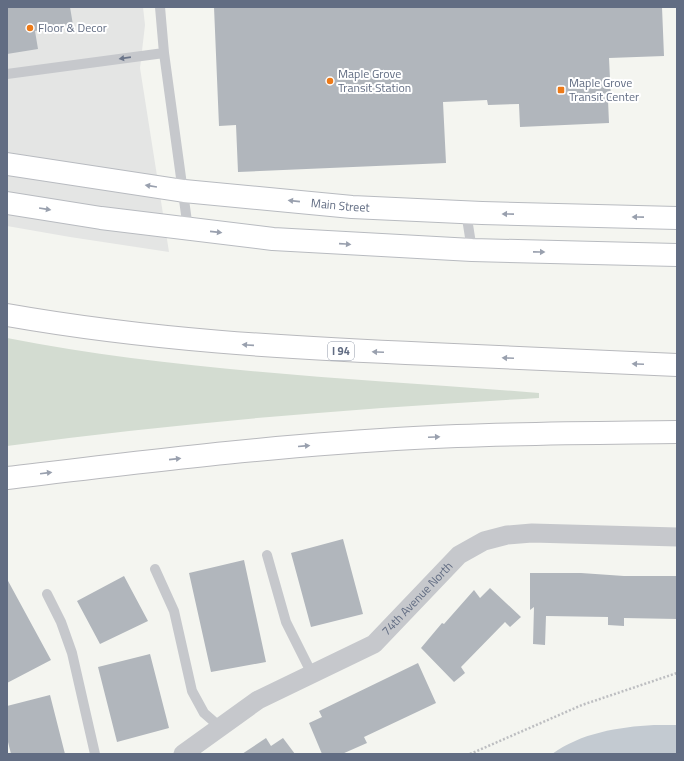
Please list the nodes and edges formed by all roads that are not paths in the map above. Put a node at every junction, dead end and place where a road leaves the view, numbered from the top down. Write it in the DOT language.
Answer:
graph roads {
  1 [pos="160,7"];
  2 [pos="164,52"];
  3 [pos="7,74"];
  4 [pos="7,164"];
  5 [pos="184,191"];
  6 [pos="7,203"];
  7 [pos="466,212"];
  8 [pos="677,218"];
  9 [pos="188,229"];
  10 [pos="472,250"];
  11 [pos="677,255"];
  12 [pos="7,315"];
  13 [pos="677,365"];
  14 [pos="677,432"];
  15 [pos="7,478"];
  16 [pos="677,537"];
  17 [pos="267,555"];
  18 [pos="154,569"];
  19 [pos="47,594"];
  20 [pos="312,674"];
  21 [pos="220,727"];
  22 [pos="95,754"];
  23 [pos="183,754"];
  1 -- 2 [label="lane"];
  2 -- 3 [label="lane, one-way"];
  2 -- 5 [label="lane"];
  5 -- 4 [label="main road, Main Street, one-way"];
  7 -- 5 [label="main road, Main Street, one-way"];
  5 -- 9 [label="lane"];
  6 -- 9 [label="main road, one-way"];
  8 -- 7 [label="main road, Main Street, one-way"];
  7 -- 10 [label="lane"];
  9 -- 10 [label="main road, one-way"];
  10 -- 11 [label="main road, one-way"];
  13 -- 12 [label="main road, I 94, one-way"];
  15 -- 14 [label="main road, one-way"];
  16 -- 20 [label="street, 74th Avenue North"];
  17 -- 20 [label="lane"];
  18 -- 21 [label="lane"];
  19 -- 22 [label="lane"];
  20 -- 21 [label="street, 74th Avenue North"];
  21 -- 23 [label="street, 74th Avenue North"];
}
